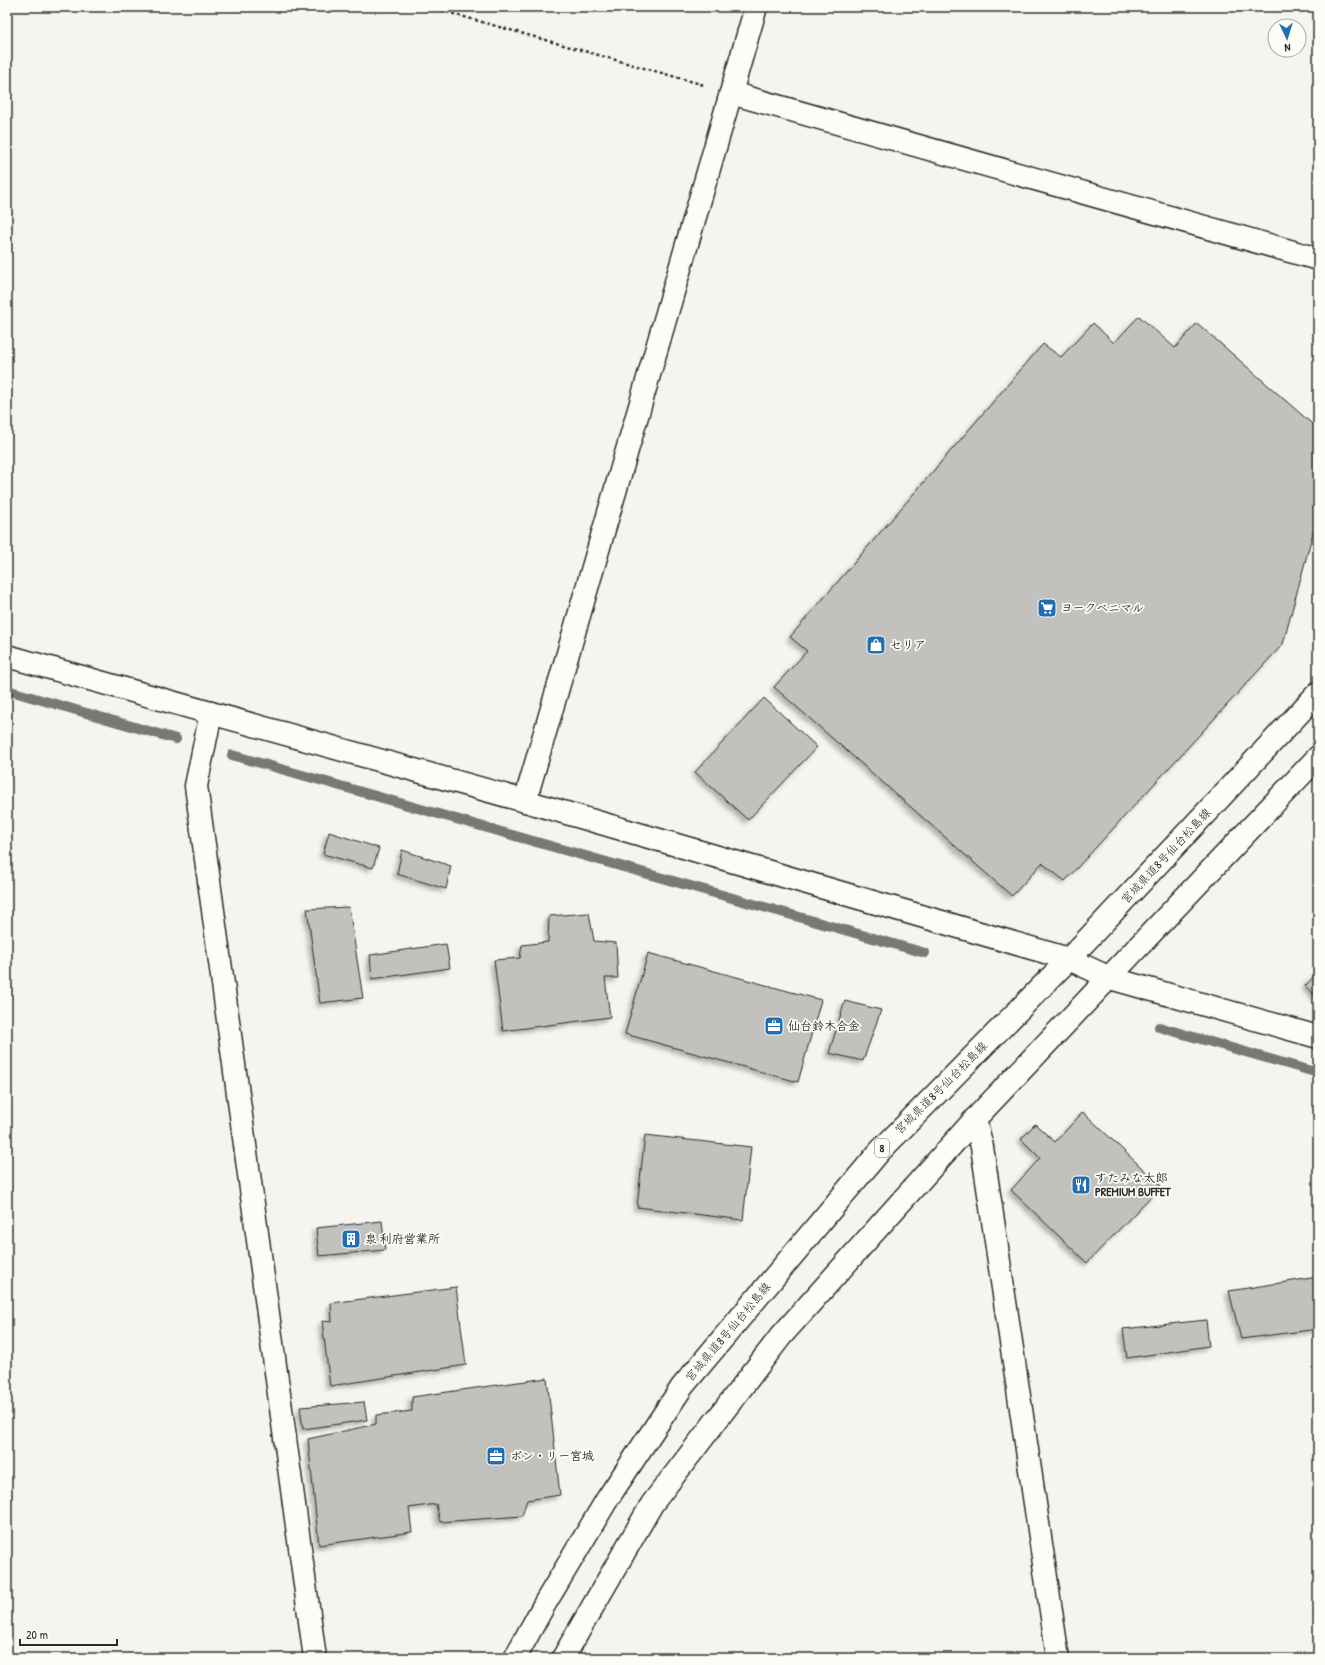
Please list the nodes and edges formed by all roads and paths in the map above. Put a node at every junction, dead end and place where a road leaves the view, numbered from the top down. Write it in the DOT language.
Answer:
graph roads {
  1 [pos="430,7"];
  2 [pos="756,7"];
  3 [pos="731,93"];
  4 [pos="1318,259"];
  5 [pos="7,656"];
  6 [pos="1318,693"];
  7 [pos="211,713"];
  8 [pos="1318,757"];
  9 [pos="525,801"];
  10 [pos="1069,960"];
  11 [pos="1110,978"];
  12 [pos="1318,1037"];
  13 [pos="975,1119"];
  14 [pos="315,1658"];
  15 [pos="515,1658"];
  16 [pos="563,1658"];
  17 [pos="1058,1658"];
  1 -- 3 [label="path"];
  2 -- 3 [label="street"];
  3 -- 4 [label="street"];
  3 -- 9 [label="street"];
  5 -- 7 [label="street"];
  6 -- 10 [label="street, 宮城県道8号仙台松島線 / 8"];
  7 -- 9 [label="street"];
  7 -- 14 [label="street"];
  8 -- 11 [label="street"];
  9 -- 10 [label="street"];
  10 -- 11 [label="street"];
  10 -- 15 [label="street, 宮城県道8号仙台松島線 / 8"];
  11 -- 12 [label="street"];
  11 -- 13 [label="street"];
  13 -- 16 [label="street"];
  13 -- 17 [label="street"];
}
